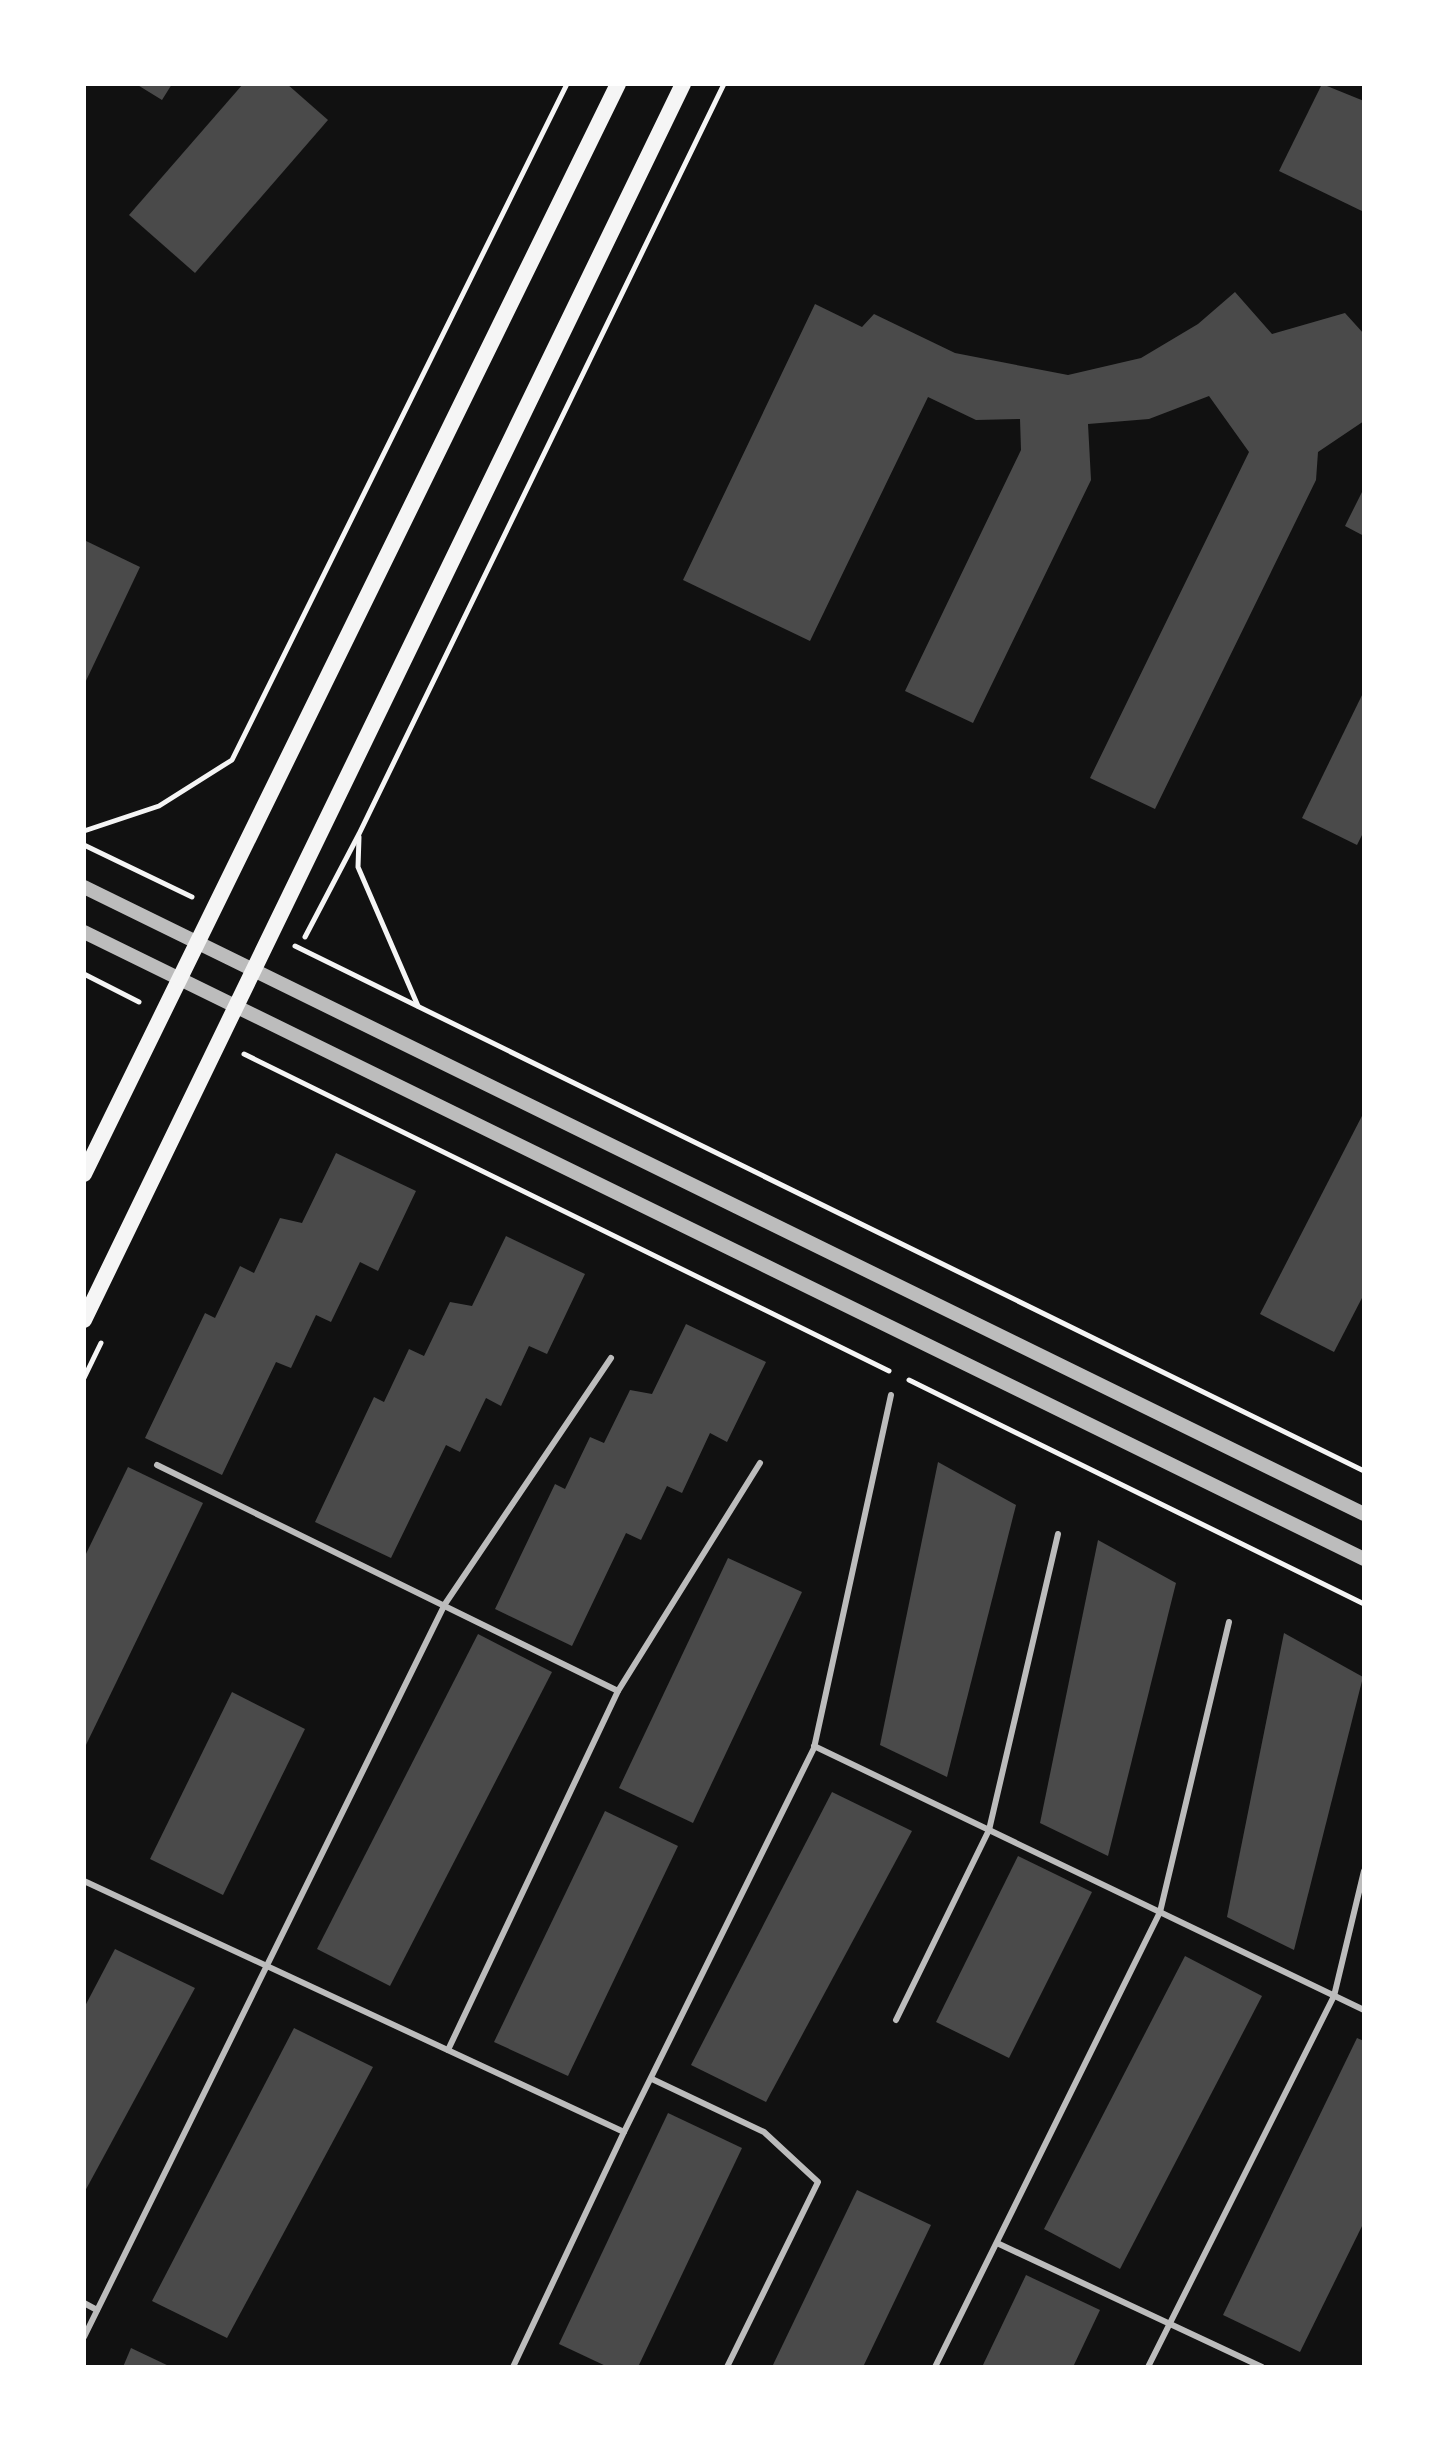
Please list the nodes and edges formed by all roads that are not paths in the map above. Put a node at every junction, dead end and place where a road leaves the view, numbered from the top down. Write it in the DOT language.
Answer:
graph roads {
  1 [pos="618,84"];
  2 [pos="683,84"];
  3 [pos="84,887"];
  4 [pos="84,932"];
  5 [pos="199,943"];
  6 [pos="254,970"];
  7 [pos="179,979"];
  8 [pos="236,1007"];
  9 [pos="84,1174"];
  10 [pos="84,1320"];
  11 [pos="611,1358"];
  12 [pos="891,1395"];
  13 [pos="760,1463"];
  14 [pos="157,1465"];
  15 [pos="1364,1514"];
  16 [pos="1058,1534"];
  17 [pos="1364,1559"];
  18 [pos="445,1604"];
  19 [pos="1229,1622"];
  20 [pos="618,1691"];
  21 [pos="814,1746"];
  22 [pos="989,1830"];
  23 [pos="1364,1871"];
  24 [pos="85,1884"];
  25 [pos="1160,1912"];
  26 [pos="267,1965"];
  27 [pos="1334,1996"];
  28 [pos="1364,2010"];
  29 [pos="896,2020"];
  30 [pos="448,2050"];
  31 [pos="652,2079"];
  32 [pos="624,2132"];
  33 [pos="997,2243"];
  34 [pos="84,2303"];
  35 [pos="97,2310"];
  36 [pos="1169,2323"];
  37 [pos="84,2337"];
  38 [pos="513,2367"];
  39 [pos="727,2367"];
  40 [pos="935,2367"];
  41 [pos="1148,2367"];
  42 [pos="1262,2367"];
  1 -- 5 [label="main road"];
  2 -- 6 [label="main road"];
  3 -- 5 [label="street"];
  4 -- 7 [label="street"];
  5 -- 6 [label="street"];
  5 -- 7 [label="main road"];
  6 -- 8 [label="main road"];
  6 -- 15 [label="street"];
  7 -- 8 [label="street"];
  7 -- 9 [label="main road"];
  8 -- 10 [label="main road"];
  8 -- 17 [label="street"];
  11 -- 18 [label="lane"];
  12 -- 21 [label="lane"];
  13 -- 20 [label="lane"];
  14 -- 18 [label="lane"];
  16 -- 22 [label="lane"];
  18 -- 20 [label="lane"];
  18 -- 26 [label="lane"];
  19 -- 25 [label="lane"];
  20 -- 30 [label="lane"];
  21 -- 22 [label="lane"];
  21 -- 31 [label="lane"];
  22 -- 25 [label="lane"];
  22 -- 29 [label="lane"];
  23 -- 27 [label="lane"];
  24 -- 26 [label="lane"];
  25 -- 27 [label="lane"];
  25 -- 33 [label="lane"];
  26 -- 30 [label="lane"];
  26 -- 35 [label="lane"];
  27 -- 28 [label="lane"];
  27 -- 36 [label="lane"];
  30 -- 32 [label="lane"];
  31 -- 32 [label="lane"];
  31 -- 39 [label="lane"];
  32 -- 38 [label="lane"];
  33 -- 36 [label="lane"];
  33 -- 40 [label="lane"];
  34 -- 35 [label="lane"];
  35 -- 37 [label="lane"];
  36 -- 41 [label="lane"];
  36 -- 42 [label="lane"];
}
